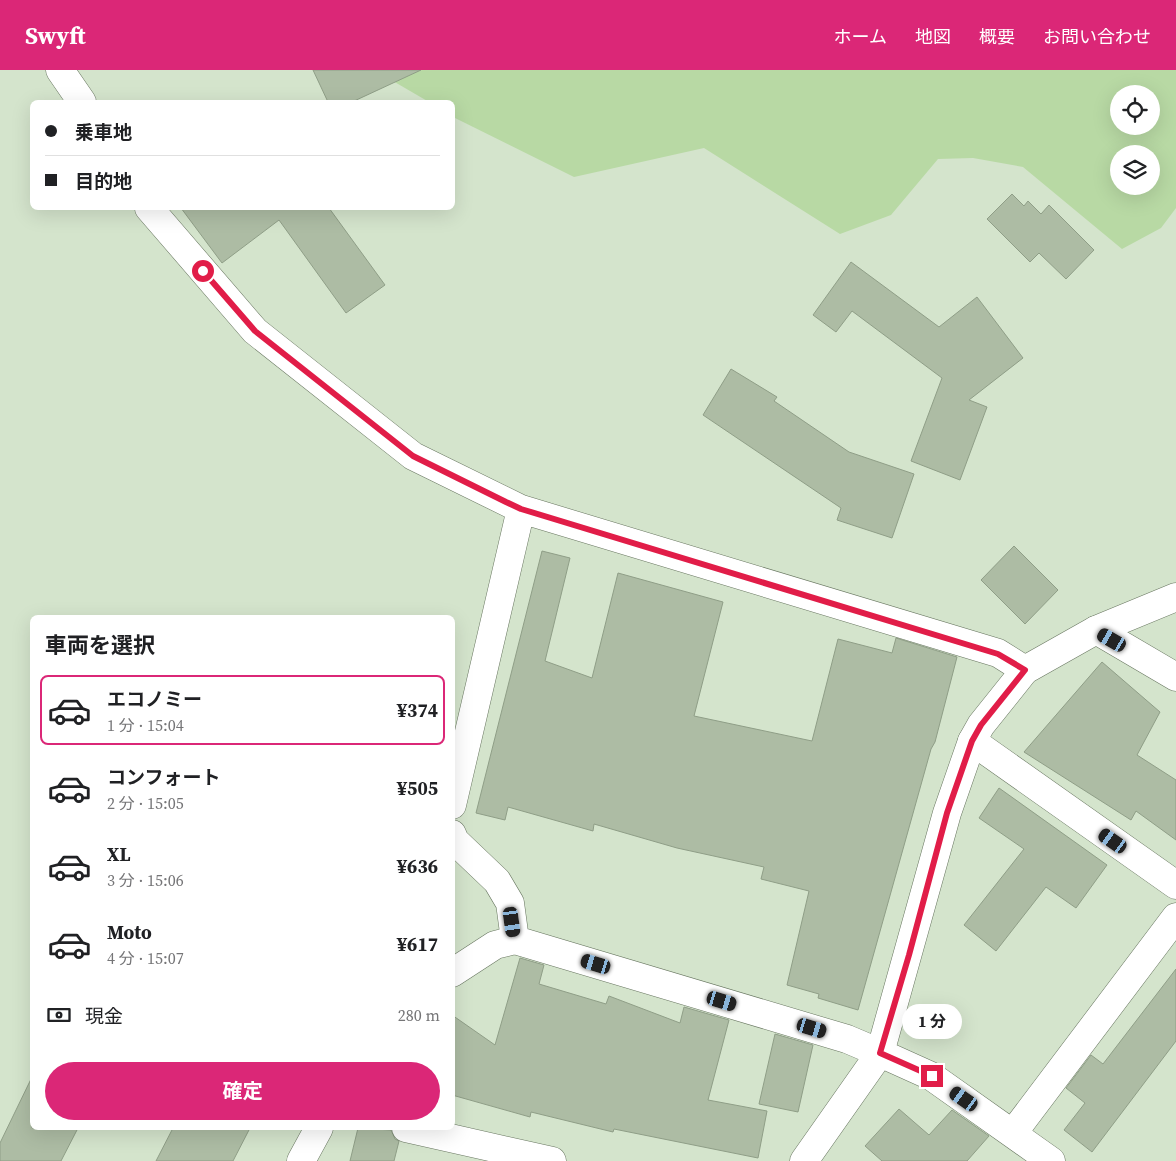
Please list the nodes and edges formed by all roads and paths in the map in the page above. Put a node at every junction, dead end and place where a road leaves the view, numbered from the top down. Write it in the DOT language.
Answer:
graph roads {
  1 [pos="60,70"];
  2 [pos="81,100"];
  3 [pos="151,210"];
  4 [pos="521,509"];
  5 [pos="1176,597"];
  6 [pos="1096,630"];
  7 [pos="1025,670"];
  8 [pos="1176,677"];
  9 [pos="972,741"];
  10 [pos="459,746"];
  11 [pos="455,780"];
  12 [pos="455,841"];
  13 [pos="1176,885"];
  14 [pos="1176,917"];
  15 [pos="515,940"];
  16 [pos="455,971"];
  17 [pos="880,1053"];
  18 [pos="318,1130"];
  19 [pos="415,1130"];
  20 [pos="1013,1133"];
  21 [pos="301,1161"];
  22 [pos="552,1161"];
  23 [pos="804,1161"];
  24 [pos="1051,1161"];
  1 -- 2 [label="street"];
  3 -- 4 [label="street"];
  4 -- 7 [label="street"];
  4 -- 10 [label="street"];
  5 -- 6 [label="street"];
  6 -- 7 [label="street"];
  6 -- 8 [label="street"];
  7 -- 9 [label="street"];
  9 -- 13 [label="street"];
  9 -- 17 [label="street"];
  10 -- 11 [label="street"];
  12 -- 15 [label="street"];
  14 -- 20 [label="street"];
  15 -- 16 [label="street"];
  15 -- 17 [label="street"];
  17 -- 20 [label="street"];
  17 -- 23 [label="street"];
  18 -- 21 [label="street"];
  19 -- 22 [label="street"];
  20 -- 24 [label="street"];
}
